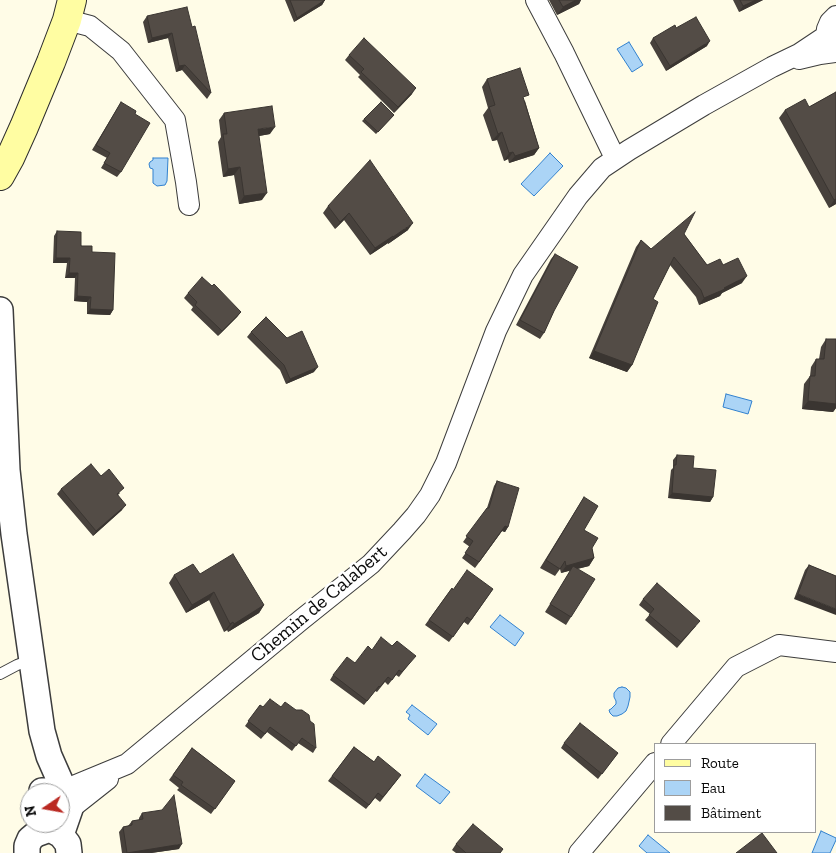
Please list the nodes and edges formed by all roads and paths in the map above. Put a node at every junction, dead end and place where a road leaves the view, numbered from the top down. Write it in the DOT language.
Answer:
graph roads {
  1 [pos="536,0"];
  2 [pos="70,10"];
  3 [pos="836,16"];
  4 [pos="830,48"];
  5 [pos="614,156"];
  6 [pos="0,176"];
  7 [pos="189,205"];
  8 [pos="0,310"];
  9 [pos="836,652"];
  10 [pos="32,660"];
  11 [pos="0,674"];
  12 [pos="672,743"];
  13 [pos="654,764"];
  14 [pos="53,783"];
  15 [pos="70,789"];
  16 [pos="579,853"];
  1 -- 5 [label="street"];
  2 -- 6 [label="main road"];
  2 -- 7 [label="street"];
  3 -- 4 [label="street"];
  4 -- 5 [label="street, Chemin de Calabert"];
  5 -- 15 [label="street, Chemin de Calabert"];
  8 -- 10 [label="street"];
  9 -- 12 [label="street"];
  10 -- 11 [label="lane"];
  10 -- 14 [label="street"];
  13 -- 16 [label="street"];
}
